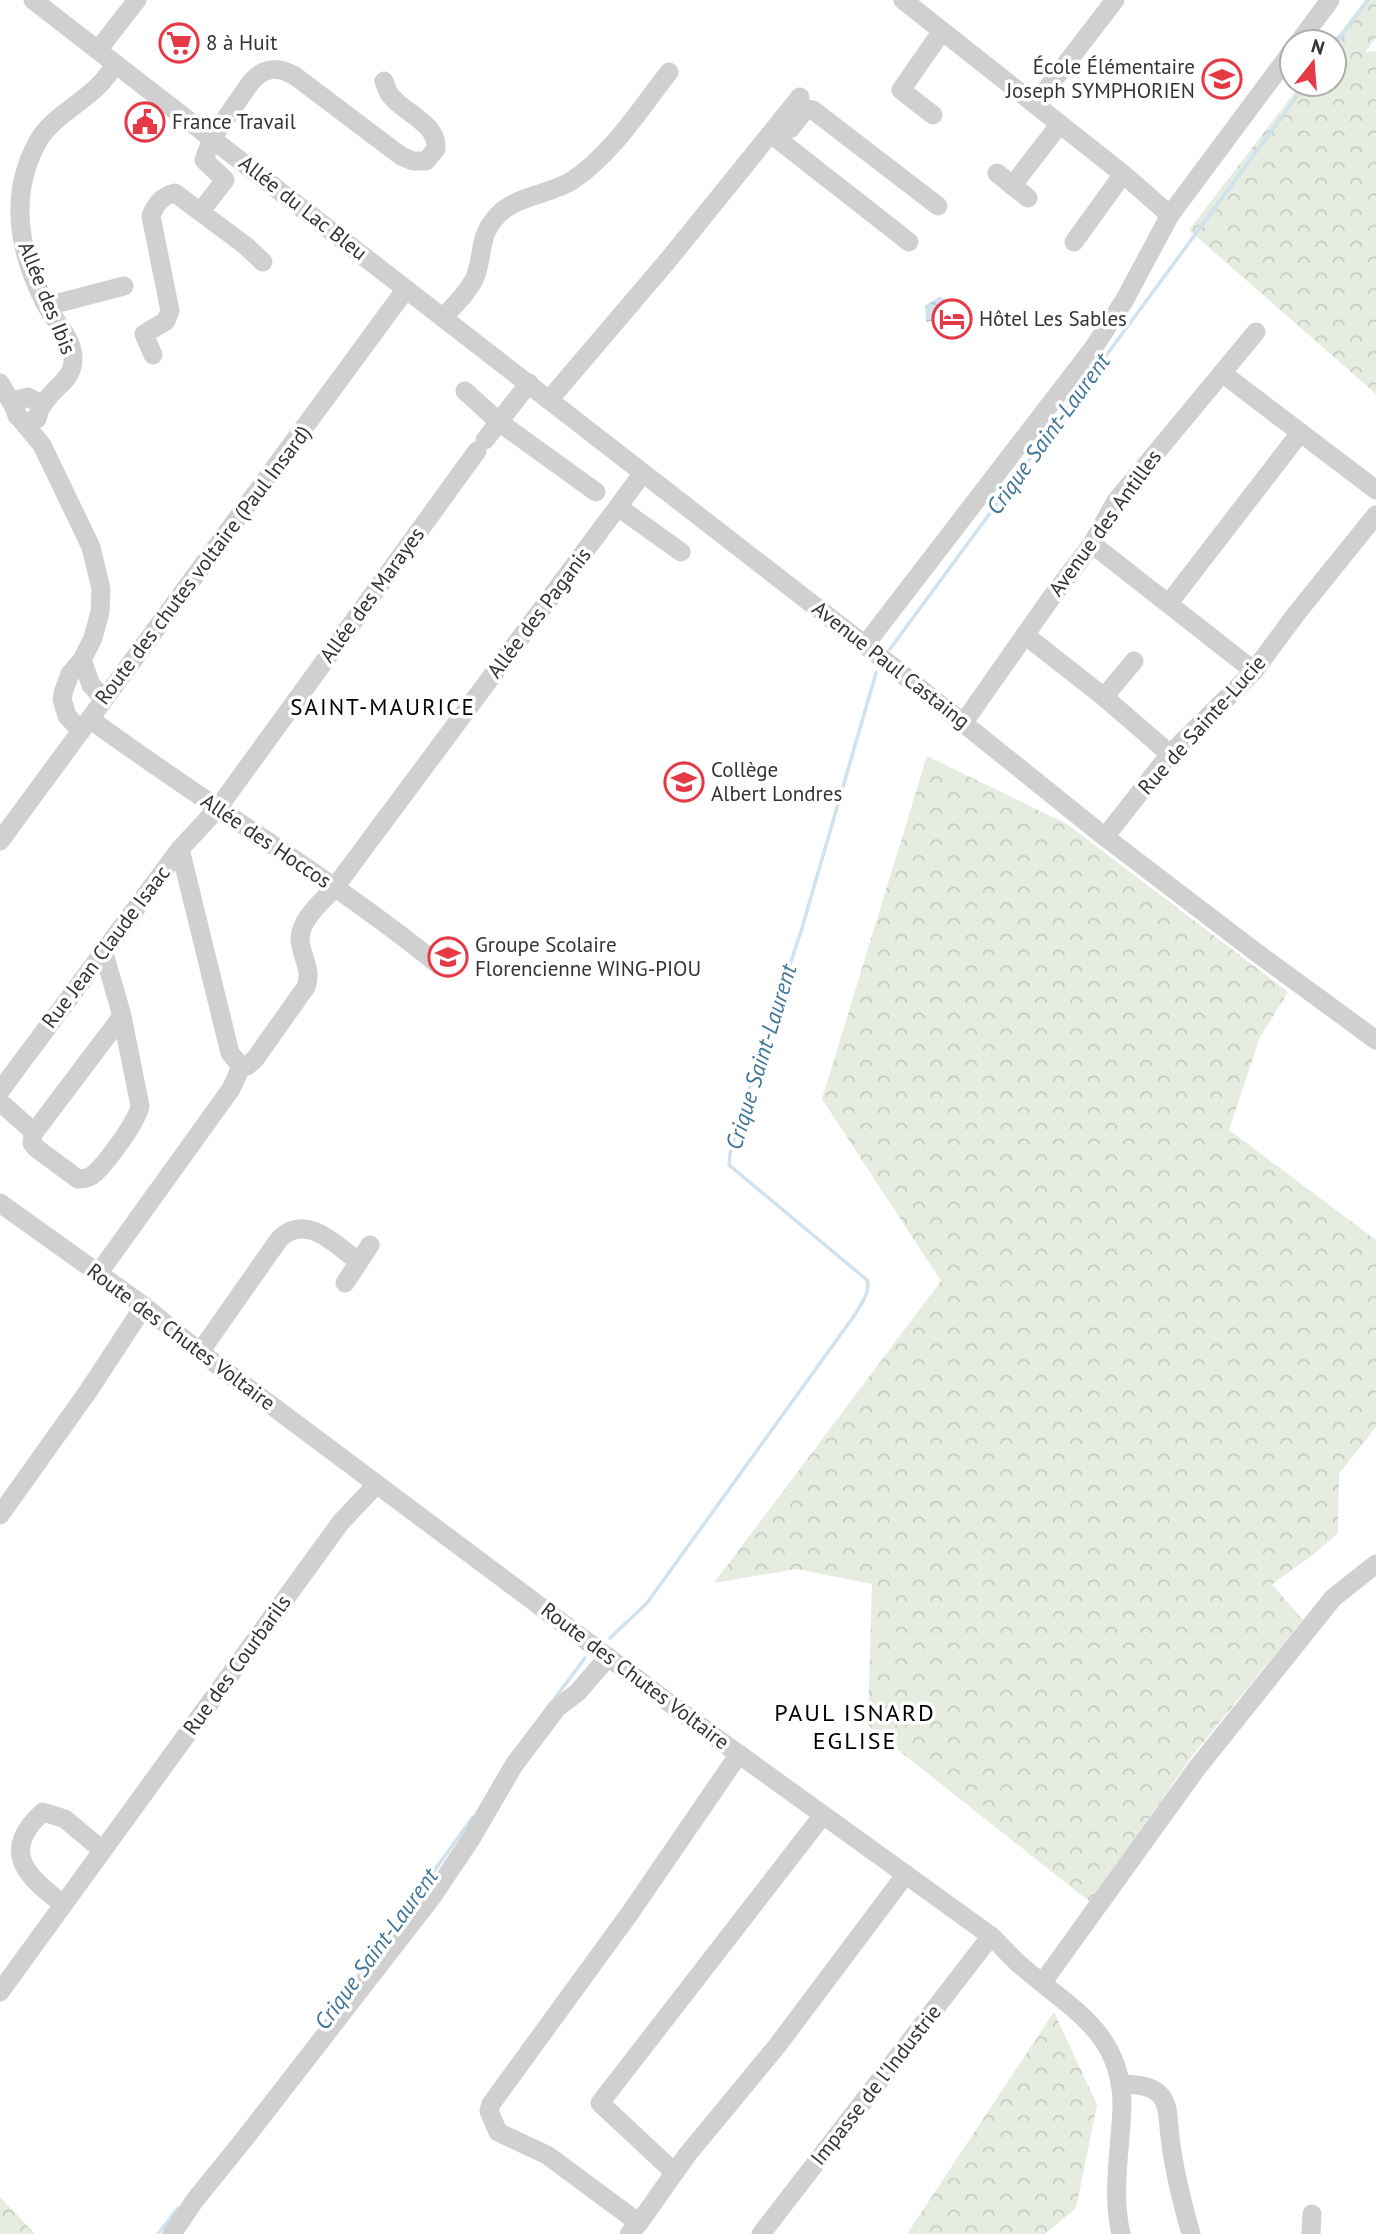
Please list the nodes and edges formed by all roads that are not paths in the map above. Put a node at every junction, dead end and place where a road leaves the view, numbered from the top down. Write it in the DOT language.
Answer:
graph roads {
  1 [pos="33,0"];
  2 [pos="137,0"];
  3 [pos="903,0"];
  4 [pos="1115,0"];
  5 [pos="1330,0"];
  6 [pos="1309,28"];
  7 [pos="942,31"];
  8 [pos="98,50"];
  9 [pos="116,64"];
  10 [pos="1278,70"];
  11 [pos="669,72"];
  12 [pos="384,81"];
  13 [pos="800,97"];
  14 [pos="1035,104"];
  15 [pos="933,115"];
  16 [pos="1060,124"];
  17 [pos="212,138"];
  18 [pos="780,141"];
  19 [pos="1123,174"];
  20 [pos="1028,198"];
  21 [pos="938,205"];
  22 [pos="201,211"];
  23 [pos="1170,215"];
  24 [pos="909,242"];
  25 [pos="1074,242"];
  26 [pos="669,258"];
  27 [pos="263,262"];
  28 [pos="124,286"];
  29 [pos="406,289"];
  30 [pos="47,306"];
  31 [pos="443,318"];
  32 [pos="1256,332"];
  33 [pos="153,355"];
  34 [pos="1222,373"];
  35 [pos="529,383"];
  36 [pos="2,385"];
  37 [pos="464,391"];
  38 [pos="549,400"];
  39 [pos="29,409"];
  40 [pos="499,422"];
  41 [pos="1300,433"];
  42 [pos="643,473"];
  43 [pos="1376,490"];
  44 [pos="596,492"];
  45 [pos="618,507"];
  46 [pos="1376,515"];
  47 [pos="1093,544"];
  48 [pos="681,552"];
  49 [pos="1168,603"];
  50 [pos="1025,635"];
  51 [pos="871,650"];
  52 [pos="82,660"];
  53 [pos="1134,661"];
  54 [pos="1254,671"];
  55 [pos="1104,697"];
  56 [pos="104,699"];
  57 [pos="964,722"];
  58 [pos="85,725"];
  59 [pos="1170,754"];
  60 [pos="218,808"];
  61 [pos="1105,837"];
  62 [pos="0,841"];
  63 [pos="180,849"];
  64 [pos="335,887"];
  65 [pos="103,950"];
  66 [pos="440,967"];
  67 [pos="122,1016"];
  68 [pos="1376,1040"];
  69 [pos="240,1065"];
  70 [pos="0,1091"];
  71 [pos="0,1102"];
  72 [pos="34,1132"];
  73 [pos="0,1203"];
  74 [pos="370,1245"];
  75 [pos="359,1262"];
  76 [pos="98,1274"];
  77 [pos="345,1283"];
  78 [pos="144,1306"];
  79 [pos="200,1352"];
  80 [pos="377,1484"];
  81 [pos="0,1515"];
  82 [pos="1376,1564"];
  83 [pos="608,1657"];
  84 [pos="739,1754"];
  85 [pos="823,1815"];
  86 [pos="102,1850"];
  87 [pos="906,1874"];
  88 [pos="63,1904"];
  89 [pos="991,1936"];
  90 [pos="1043,1982"];
  91 [pos="0,1992"];
  92 [pos="1120,2084"];
  93 [pos="674,2172"];
  94 [pos="1312,2214"];
  95 [pos="634,2228"];
  96 [pos="172,2234"];
  97 [pos="761,2234"];
  98 [pos="1121,2234"];
  99 [pos="1191,2234"];
  100 [pos="1311,2234"];
  1 -- 8 [label="street, Allée du Lac Bleu"];
  2 -- 8 [label="street"];
  3 -- 7 [label="street"];
  4 -- 14 [label="street"];
  5 -- 6 [label="street"];
  7 -- 14 [label="street"];
  7 -- 15 [label="street"];
  8 -- 9 [label="street, Allée du Lac Bleu"];
  9 -- 17 [label="street, Allée du Lac Bleu"];
  9 -- 30 [label="street, Allée des Ibis"];
  10 -- 23 [label="street"];
  11 -- 31 [label="street"];
  12 -- 17 [label="street"];
  13 -- 26 [label="street"];
  14 -- 16 [label="street"];
  16 -- 19 [label="street"];
  16 -- 20 [label="street"];
  17 -- 22 [label="street"];
  17 -- 29 [label="street, Allée du Lac Bleu"];
  18 -- 21 [label="street"];
  18 -- 24 [label="street"];
  18 -- 26 [label="street"];
  19 -- 23 [label="street"];
  19 -- 25 [label="street"];
  22 -- 27 [label="street"];
  22 -- 33 [label="street"];
  23 -- 51 [label="street"];
  26 -- 38 [label="street"];
  28 -- 30 [label="street"];
  29 -- 31 [label="street, Avenue Paul Castaing"];
  29 -- 56 [label="street, Route des chutes voltaire (Paul Insard)"];
  30 -- 39 [label="street, Allée des Ibis"];
  31 -- 35 [label="street, Avenue Paul Castaing"];
  32 -- 34 [label="street, Avenue des Antilles"];
  34 -- 41 [label="street"];
  34 -- 47 [label="street, Avenue des Antilles"];
  35 -- 38 [label="street, Avenue Paul Castaing"];
  35 -- 40 [label="street, Allée des Marayes"];
  36 -- 39 [label="street"];
  37 -- 40 [label="street"];
  38 -- 42 [label="street, Avenue Paul Castaing"];
  39 -- 52 [label="street"];
  40 -- 44 [label="street"];
  40 -- 60 [label="street, Allée des Marayes"];
  41 -- 43 [label="street"];
  41 -- 49 [label="street"];
  42 -- 45 [label="street, Allée des Paganis"];
  42 -- 51 [label="street, Avenue Paul Castaing"];
  45 -- 48 [label="street"];
  45 -- 64 [label="street, Allée des Paganis"];
  46 -- 54 [label="street, Rue de Sainte-Lucie"];
  47 -- 49 [label="street"];
  47 -- 50 [label="street, Avenue des Antilles"];
  49 -- 54 [label="street"];
  50 -- 55 [label="street"];
  50 -- 57 [label="street, Avenue des Antilles"];
  51 -- 57 [label="street, Avenue Paul Castaing"];
  52 -- 56 [label="street"];
  52 -- 58 [label="street"];
  53 -- 55 [label="street"];
  54 -- 59 [label="street, Rue de Sainte-Lucie"];
  55 -- 59 [label="street"];
  56 -- 58 [label="street, Route des chutes voltaire (Paul Insard)"];
  57 -- 61 [label="street, Avenue Paul Castaing"];
  58 -- 60 [label="street, Allée des Hoccos"];
  58 -- 62 [label="street, Route des chutes voltaire (Paul Insard)"];
  59 -- 61 [label="street, Rue de Sainte-Lucie"];
  60 -- 63 [label="street, Rue Jean Claude Isaac"];
  60 -- 64 [label="street, Allée des Hoccos"];
  61 -- 68 [label="street, Avenue Paul Castaing"];
  63 -- 65 [label="street, Rue Jean Claude Isaac"];
  63 -- 69 [label="street"];
  64 -- 66 [label="street, Allée des Hoccos"];
  64 -- 69 [label="street, Allée des Paganis"];
  65 -- 67 [label="street"];
  65 -- 70 [label="street, Rue Jean Claude Isaac"];
  67 -- 72 [label="street"];
  67 -- 72 [label="street"];
  69 -- 76 [label="street"];
  71 -- 72 [label="street"];
  73 -- 76 [label="street, Route des Chutes Voltaire"];
  74 -- 75 [label="street"];
  75 -- 77 [label="street"];
  75 -- 79 [label="street"];
  76 -- 78 [label="street, Route des Chutes Voltaire"];
  78 -- 79 [label="street, Route des Chutes Voltaire"];
  78 -- 81 [label="street"];
  79 -- 80 [label="street, Route des Chutes Voltaire"];
  80 -- 83 [label="street, Route des Chutes Voltaire"];
  80 -- 86 [label="street, Rue des Courbarils"];
  82 -- 90 [label="street"];
  83 -- 84 [label="street, Route des Chutes Voltaire"];
  83 -- 96 [label="street"];
  84 -- 85 [label="street, Route des Chutes Voltaire"];
  84 -- 95 [label="street"];
  85 -- 87 [label="street, Route des Chutes Voltaire"];
  85 -- 93 [label="street"];
  86 -- 88 [label="street, Rue des Courbarils"];
  86 -- 88 [label="street"];
  87 -- 89 [label="street, Route des Chutes Voltaire"];
  87 -- 93 [label="street"];
  88 -- 91 [label="street, Rue des Courbarils"];
  89 -- 90 [label="street, Route des Chutes Voltaire"];
  89 -- 97 [label="street, Impasse de l'Industrie"];
  90 -- 92 [label="street, Route des Chutes Voltaire"];
  92 -- 98 [label="street, Route des Chutes Voltaire"];
  92 -- 99 [label="street"];
  93 -- 95 [label="street"];
  94 -- 100 [label="street"];
}
